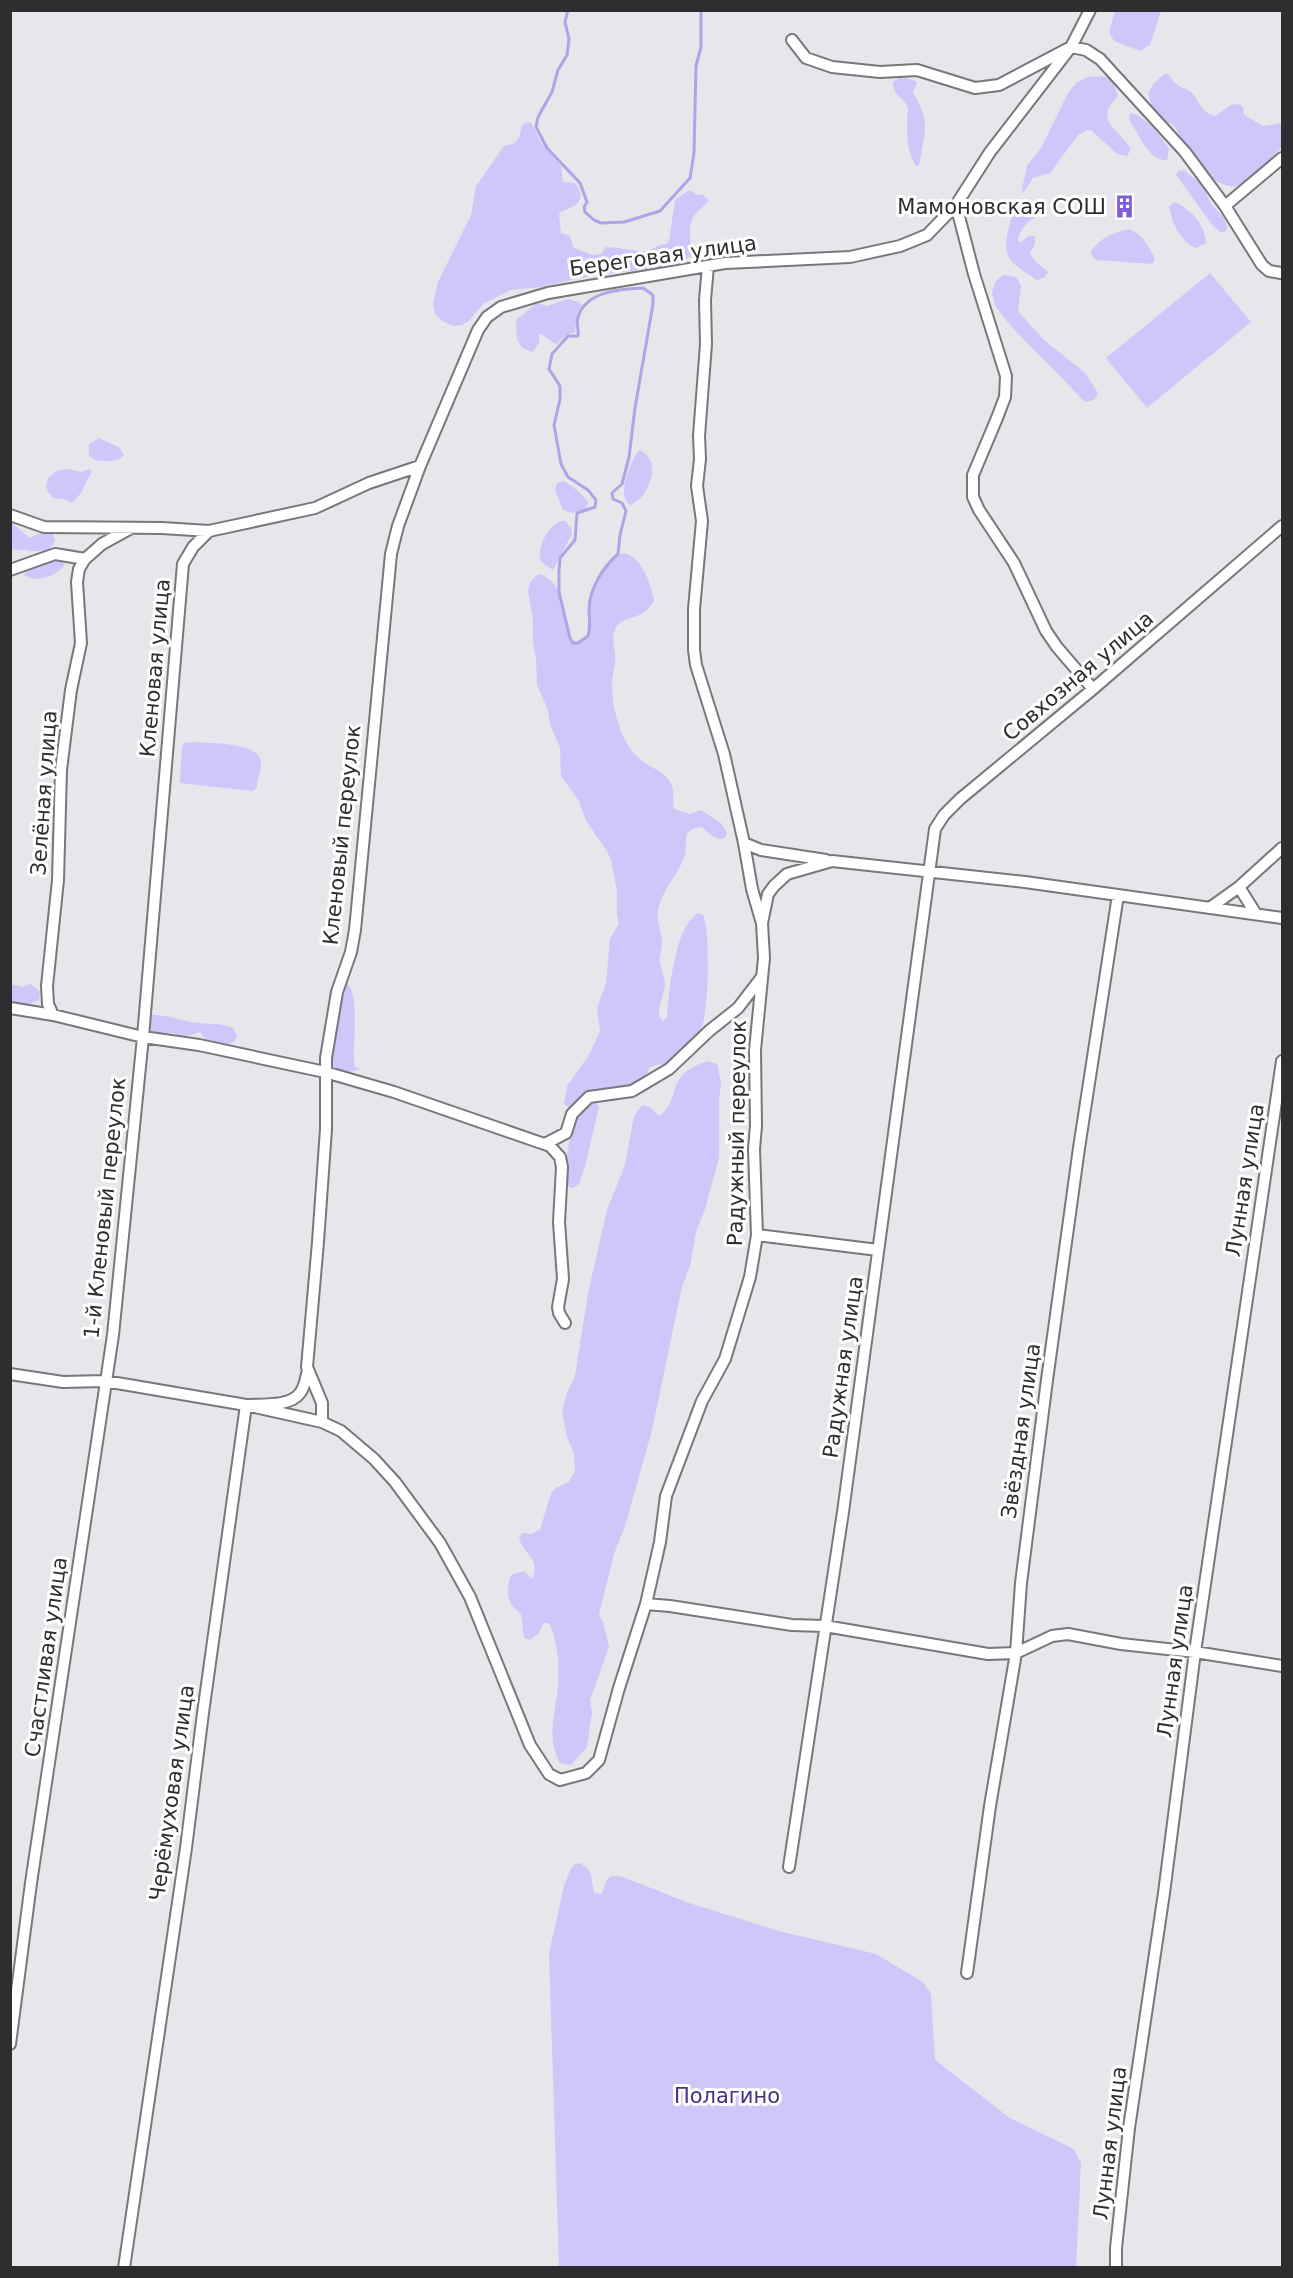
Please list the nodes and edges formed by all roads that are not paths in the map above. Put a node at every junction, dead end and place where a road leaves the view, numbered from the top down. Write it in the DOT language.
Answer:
graph roads {
  1 [pos="1090,10"];
  2 [pos="792,39"];
  3 [pos="1071,47"];
  4 [pos="1282,158"];
  5 [pos="956,205"];
  6 [pos="1225,206"];
  7 [pos="708,266"];
  8 [pos="1281,273"];
  9 [pos="487,318"];
  10 [pos="420,466"];
  11 [pos="10,515"];
  12 [pos="1282,526"];
  13 [pos="131,528"];
  14 [pos="209,531"];
  15 [pos="85,558"];
  16 [pos="10,570"];
  17 [pos="1093,689"];
  18 [pos="744,843"];
  19 [pos="1282,848"];
  20 [pos="832,861"];
  21 [pos="930,872"];
  22 [pos="1239,887"];
  23 [pos="1118,895"];
  24 [pos="1211,907"];
  25 [pos="1256,914"];
  26 [pos="1282,918"];
  27 [pos="762,923"];
  28 [pos="762,976"];
  29 [pos="10,1008"];
  30 [pos="53,1016"];
  31 [pos="143,1037"];
  32 [pos="1282,1061"];
  33 [pos="325,1072"];
  34 [pos="545,1144"];
  35 [pos="757,1235"];
  36 [pos="878,1250"];
  37 [pos="565,1323"];
  38 [pos="308,1370"];
  39 [pos="10,1374"];
  40 [pos="105,1382"];
  41 [pos="246,1405"];
  42 [pos="322,1422"];
  43 [pos="646,1604"];
  44 [pos="825,1626"];
  45 [pos="1195,1652"];
  46 [pos="1016,1653"];
  47 [pos="1282,1666"];
  48 [pos="789,1867"];
  49 [pos="967,1973"];
  50 [pos="10,2044"];
  51 [pos="124,2268"];
  52 [pos="1116,2268"];
  1 -- 3 [label="street, Береговая улица"];
  2 -- 3 [label="street"];
  3 -- 5 [label="street, Береговая улица"];
  3 -- 6 [label="street"];
  4 -- 6 [label="street"];
  5 -- 7 [label="street, Береговая улица"];
  5 -- 17 [label="street"];
  6 -- 8 [label="street"];
  7 -- 9 [label="street, Береговая улица"];
  7 -- 18 [label="street"];
  9 -- 10 [label="street, Кленовый переулок"];
  10 -- 14 [label="street"];
  10 -- 33 [label="street, Кленовый переулок"];
  11 -- 13 [label="street"];
  12 -- 17 [label="street, Совхозная улица"];
  13 -- 14 [label="street"];
  13 -- 15 [label="street"];
  14 -- 31 [label="street, Кленовая улица"];
  15 -- 16 [label="street"];
  15 -- 30 [label="street, Зелёная улица"];
  17 -- 21 [label="street, Совхозная улица"];
  18 -- 20 [label="street"];
  18 -- 27 [label="street"];
  19 -- 22 [label="street"];
  20 -- 21 [label="street, Радужный переулок"];
  20 -- 27 [label="street, Радужный переулок"];
  21 -- 23 [label="street, Радужный переулок"];
  21 -- 36 [label="street, Радужная улица"];
  22 -- 24 [label="street"];
  22 -- 25 [label="street"];
  23 -- 24 [label="street, Радужный переулок"];
  23 -- 46 [label="street, Звёздная улица"];
  24 -- 25 [label="street, Радужный переулок"];
  25 -- 26 [label="street, Радужный переулок"];
  27 -- 28 [label="street, Радужный переулок"];
  28 -- 34 [label="street"];
  28 -- 35 [label="street, Радужный переулок"];
  29 -- 30 [label="street"];
  30 -- 31 [label="street"];
  31 -- 33 [label="street"];
  31 -- 40 [label="street, 1-й Кленовый переулок"];
  32 -- 45 [label="street, Лунная улица"];
  33 -- 34 [label="street"];
  33 -- 38 [label="street, Кленовый переулок"];
  34 -- 37 [label="street"];
  35 -- 36 [label="street"];
  35 -- 43 [label="street, Радужный переулок"];
  36 -- 44 [label="street, Радужная улица"];
  38 -- 41 [label="street"];
  38 -- 42 [label="street, Кленовый переулок"];
  39 -- 40 [label="street"];
  40 -- 41 [label="street"];
  40 -- 50 [label="street, Счастливая улица"];
  41 -- 42 [label="street"];
  41 -- 51 [label="street, Черёмуховая улица"];
  42 -- 43 [label="street, Радужный переулок"];
  43 -- 44 [label="street"];
  44 -- 46 [label="street"];
  44 -- 48 [label="street, Радужная улица"];
  45 -- 46 [label="street"];
  45 -- 47 [label="street"];
  45 -- 52 [label="street, Лунная улица"];
  46 -- 49 [label="street, Звёздная улица"];
}
